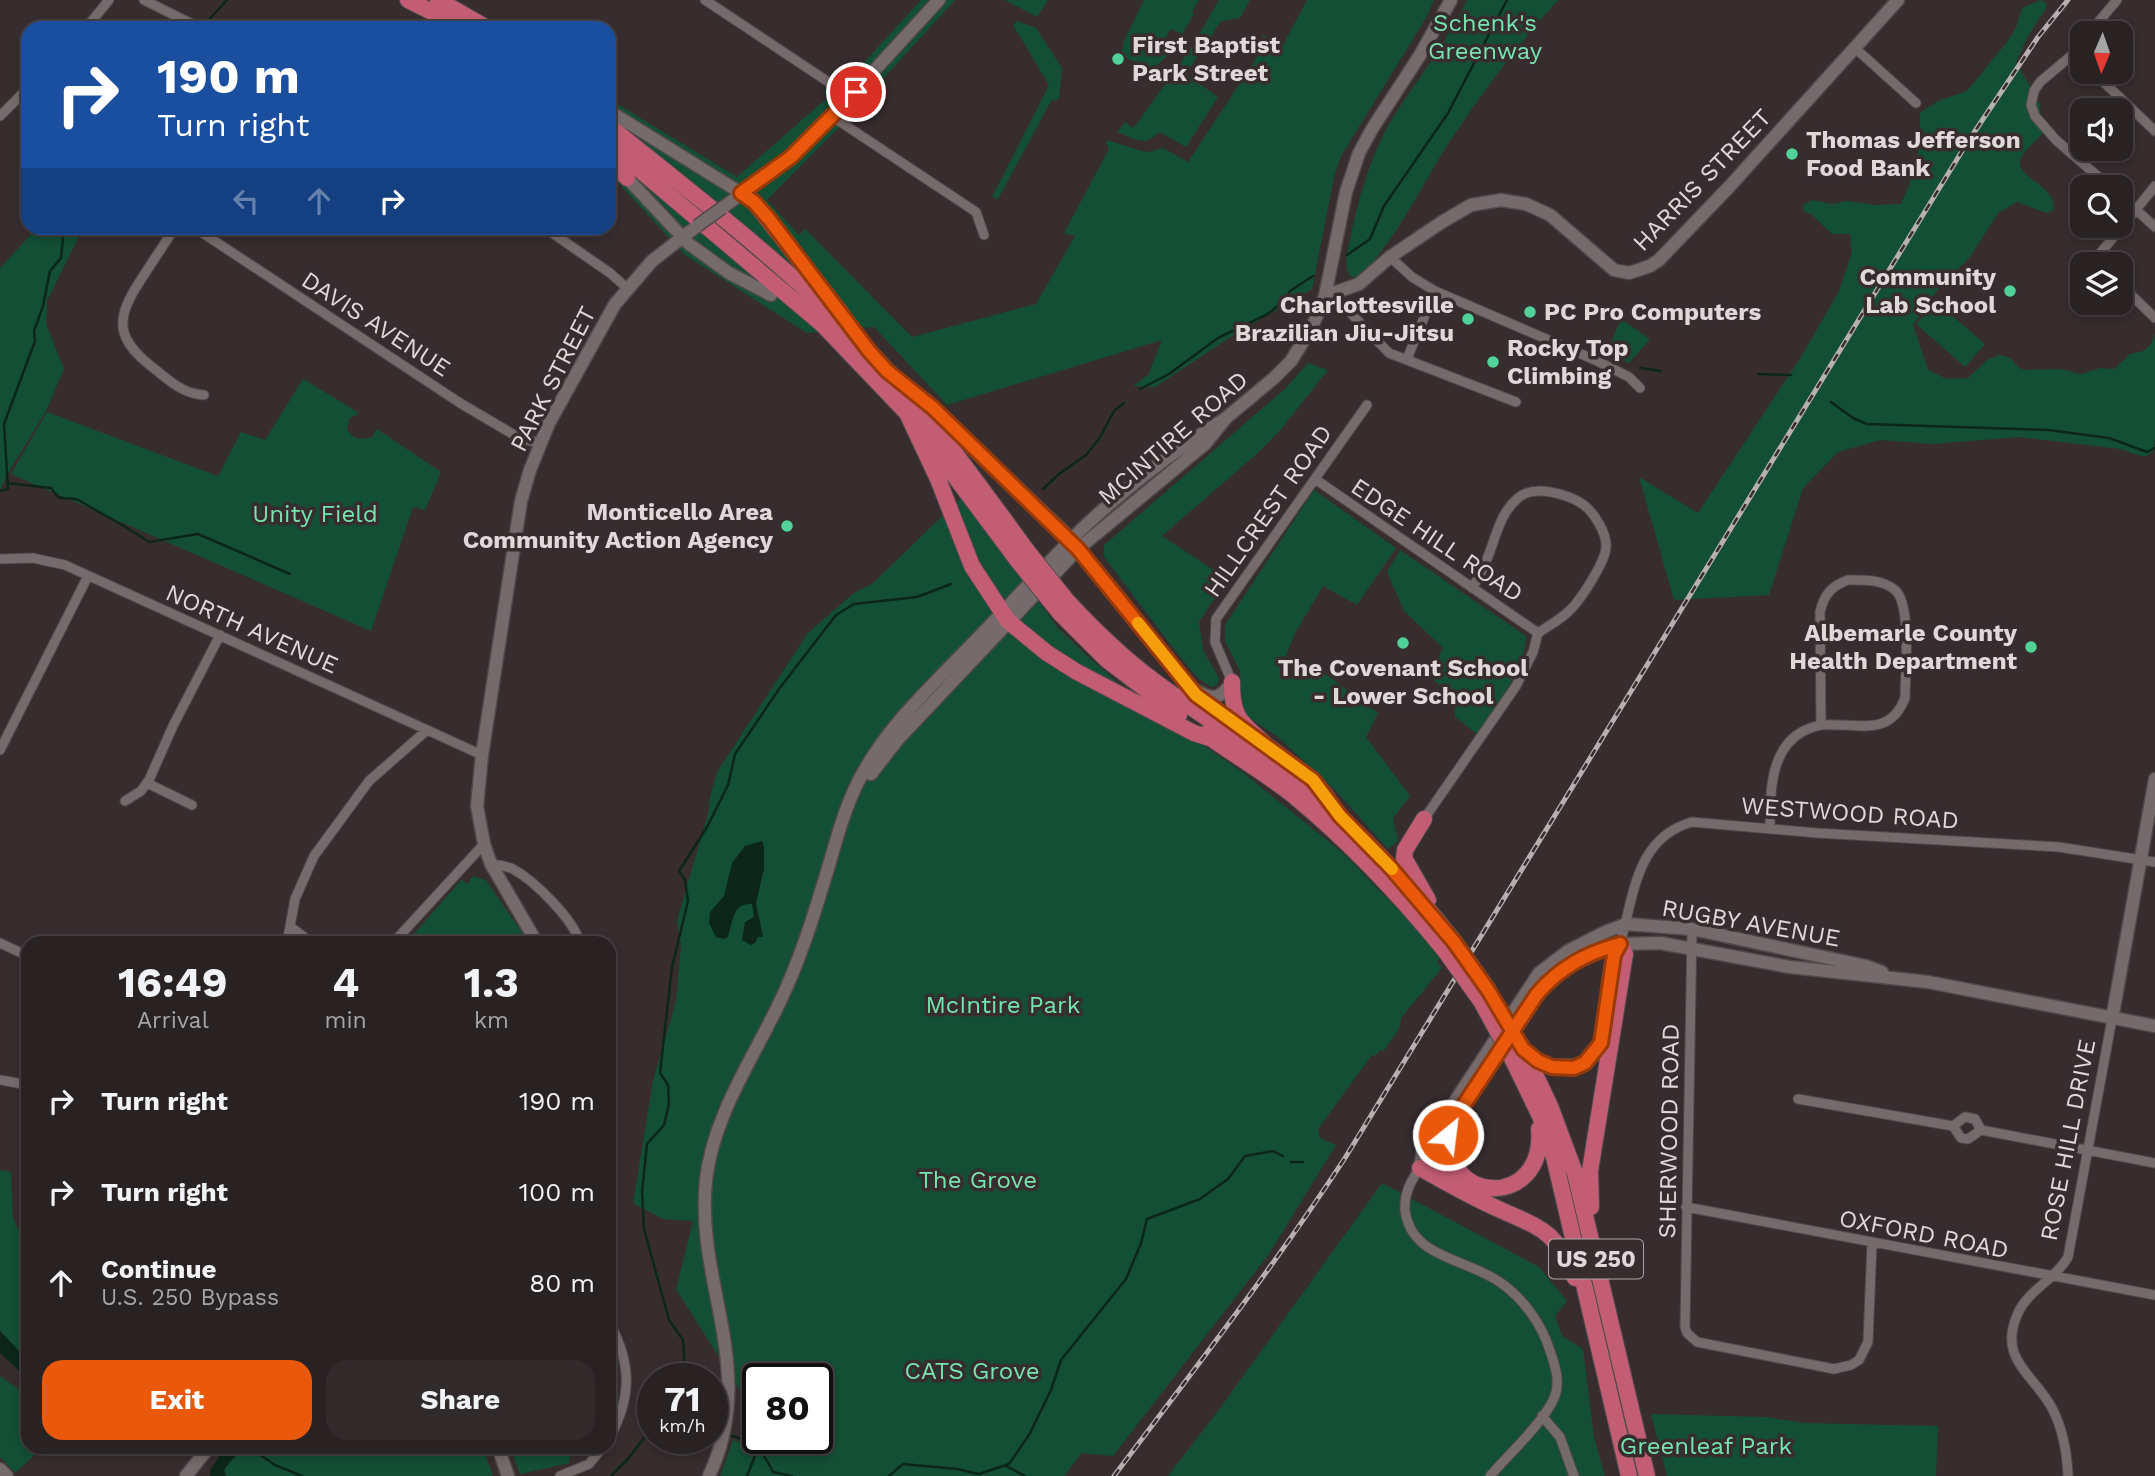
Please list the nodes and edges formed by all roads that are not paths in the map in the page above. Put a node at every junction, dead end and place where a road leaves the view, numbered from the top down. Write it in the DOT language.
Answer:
graph roads {
  1 [pos="108,0"];
  2 [pos="145,0"];
  3 [pos="408,0"];
  4 [pos="438,0"];
  5 [pos="705,0"];
  6 [pos="939,0"];
  7 [pos="1451,0"];
  8 [pos="1898,0"];
  9 [pos="2117,0"];
  10 [pos="716,3"];
  11 [pos="92,21"];
  12 [pos="186,21"];
  13 [pos="450,21"];
  14 [pos="475,21"];
  15 [pos="2099,21"];
  16 [pos="1855,48"];
  17 [pos="2070,55"];
  18 [pos="2106,84"];
  19 [pos="21,95"];
  20 [pos="851,97"];
  21 [pos="1916,103"];
  22 [pos="616,115"];
  23 [pos="0,116"];
  24 [pos="833,117"];
  25 [pos="2155,131"];
  26 [pos="616,132"];
  27 [pos="616,150"];
  28 [pos="616,166"];
  29 [pos="2096,175"];
  30 [pos="627,178"];
  31 [pos="2155,186"];
  32 [pos="741,193"];
  33 [pos="2133,206"];
  34 [pos="2137,209"];
  35 [pos="2155,227"];
  36 [pos="170,235"];
  37 [pos="206,235"];
  38 [pos="555,235"];
  39 [pos="984,235"];
  40 [pos="682,237"];
  41 [pos="2104,252"];
  42 [pos="1390,257"];
  43 [pos="627,288"];
  44 [pos="1435,290"];
  45 [pos="771,295"];
  46 [pos="1325,296"];
  47 [pos="2133,297"];
  48 [pos="2155,318"];
  49 [pos="822,325"];
  50 [pos="869,351"];
  51 [pos="1407,359"];
  52 [pos="887,371"];
  53 [pos="1640,388"];
  54 [pos="204,395"];
  55 [pos="1516,402"];
  56 [pos="1367,405"];
  57 [pos="907,413"];
  58 [pos="540,443"];
  59 [pos="1315,479"];
  60 [pos="1074,545"];
  61 [pos="1023,556"];
  62 [pos="0,559"];
  63 [pos="88,576"];
  64 [pos="1472,588"];
  65 [pos="1064,608"];
  66 [pos="1004,617"];
  67 [pos="1538,633"];
  68 [pos="219,635"];
  69 [pos="1232,682"];
  70 [pos="1187,686"];
  71 [pos="1821,726"];
  72 [pos="427,730"];
  73 [pos="1215,732"];
  74 [pos="1266,745"];
  75 [pos="0,750"];
  76 [pos="482,755"];
  77 [pos="2155,779"];
  78 [pos="147,783"];
  79 [pos="125,802"];
  80 [pos="192,805"];
  81 [pos="1340,816"];
  82 [pos="1423,819"];
  83 [pos="1770,829"];
  84 [pos="484,844"];
  85 [pos="2140,860"];
  86 [pos="2155,862"];
  87 [pos="491,863"];
  88 [pos="1440,924"];
  89 [pos="1626,924"];
  90 [pos="291,927"];
  91 [pos="1692,929"];
  92 [pos="289,936"];
  93 [pos="303,936"];
  94 [pos="399,936"];
  95 [pos="533,936"];
  96 [pos="577,936"];
  97 [pos="0,943"];
  98 [pos="1620,944"];
  99 [pos="1450,947"];
  100 [pos="1691,947"];
  101 [pos="21,953"];
  102 [pos="1901,979"];
  103 [pos="2112,1019"];
  104 [pos="2155,1026"];
  105 [pos="1518,1054"];
  106 [pos="0,1080"];
  107 [pos="21,1084"];
  108 [pos="1798,1099"];
  109 [pos="1535,1106"];
  110 [pos="1953,1126"];
  111 [pos="1448,1129"];
  112 [pos="1981,1130"];
  113 [pos="2088,1151"];
  114 [pos="1425,1163"];
  115 [pos="2155,1163"];
  116 [pos="1468,1182"];
  117 [pos="1686,1207"];
  118 [pos="1591,1236"];
  119 [pos="1872,1243"];
  120 [pos="2053,1277"];
  121 [pos="2155,1295"];
  122 [pos="616,1336"];
  123 [pos="1601,1353"];
  124 [pos="1542,1416"];
  125 [pos="616,1426"];
  126 [pos="203,1454"];
  127 [pos="500,1454"];
  128 [pos="597,1454"];
  129 [pos="0,1469"];
  130 [pos="7,1476"];
  131 [pos="186,1476"];
  132 [pos="508,1476"];
  133 [pos="560,1476"];
  134 [pos="709,1476"];
  135 [pos="1490,1476"];
  136 [pos="1574,1476"];
  137 [pos="1629,1476"];
  138 [pos="1647,1476"];
  139 [pos="2068,1476"];
  1 -- 11 [label="street"];
  2 -- 12 [label="street"];
  3 -- 13 [label="highway"];
  4 -- 14 [label="highway"];
  5 -- 10 [label="street"];
  6 -- 20 [label="street, PARK STREET"];
  7 -- 46 [label="street, MCINTIRE ROAD"];
  8 -- 16 [label="street, HARRIS STREET"];
  9 -- 15 [label="street"];
  10 -- 20 [label="street"];
  16 -- 21 [label="street"];
  16 -- 42 [label="street, HARRIS STREET"];
  17 -- 29 [label="street"];
  18 -- 25 [label="street"];
  19 -- 23 [label="street"];
  20 -- 24 [label="street, PARK STREET"];
  22 -- 32 [label="street"];
  24 -- 32 [label="street, PARK STREET"];
  24 -- 39 [label="street"];
  26 -- 50 [label="highway, US 250"];
  27 -- 49 [label="highway, US 250"];
  28 -- 30 [label="highway"];
  30 -- 40 [label="street"];
  31 -- 34 [label="street"];
  32 -- 40 [label="street, PARK STREET, bridge"];
  32 -- 50 [label="highway"];
  33 -- 34 [label="street"];
  34 -- 35 [label="street"];
  34 -- 41 [label="street"];
  36 -- 54 [label="street"];
  37 -- 58 [label="street, DAVIS AVENUE"];
  38 -- 43 [label="street"];
  40 -- 43 [label="street, PARK STREET"];
  40 -- 45 [label="street"];
  42 -- 44 [label="street"];
  42 -- 46 [label="street, HARRIS STREET"];
  43 -- 58 [label="street, PARK STREET"];
  44 -- 51 [label="street"];
  44 -- 53 [label="street"];
  45 -- 49 [label="highway"];
  46 -- 51 [label="street"];
  46 -- 60 [label="street, MCINTIRE ROAD"];
  47 -- 48 [label="street"];
  49 -- 57 [label="highway, US 250"];
  50 -- 52 [label="highway, US 250"];
  51 -- 55 [label="street"];
  52 -- 60 [label="highway"];
  52 -- 61 [label="highway, US 250"];
  56 -- 59 [label="street, HILLCREST ROAD"];
  57 -- 61 [label="highway, US 250"];
  57 -- 66 [label="highway"];
  58 -- 76 [label="street, PARK STREET"];
  59 -- 64 [label="street, EDGE HILL ROAD"];
  59 -- 69 [label="street, HILLCREST ROAD"];
  60 -- 66 [label="street, MCINTIRE ROAD"];
  60 -- 70 [label="street"];
  61 -- 65 [label="highway, US 250, bridge"];
  62 -- 63 [label="street, NORTH AVENUE"];
  63 -- 68 [label="street, NORTH AVENUE"];
  63 -- 75 [label="street"];
  64 -- 67 [label="street, EDGE HILL ROAD"];
  64 -- 67 [label="street"];
  65 -- 73 [label="highway, US 250"];
  65 -- 73 [label="highway, US 250"];
  66 -- 73 [label="highway"];
  66 -- 134 [label="street, MCINTIRE ROAD"];
  67 -- 82 [label="street"];
  68 -- 72 [label="street, NORTH AVENUE"];
  68 -- 78 [label="street"];
  69 -- 70 [label="street"];
  69 -- 74 [label="highway"];
  70 -- 74 [label="highway"];
  71 -- 71 [label="street"];
  71 -- 83 [label="street"];
  72 -- 76 [label="street, NORTH AVENUE"];
  72 -- 90 [label="street"];
  73 -- 81 [label="highway, US 250"];
  73 -- 99 [label="highway, US 250"];
  74 -- 81 [label="highway"];
  76 -- 84 [label="street, PARK STREET"];
  77 -- 85 [label="street, ROSE HILL DRIVE"];
  78 -- 79 [label="street"];
  78 -- 80 [label="street"];
  81 -- 88 [label="highway, US 250"];
  82 -- 88 [label="highway"];
  83 -- 85 [label="street, WESTWOOD ROAD"];
  83 -- 89 [label="street, WESTWOOD ROAD"];
  84 -- 87 [label="street, PARK STREET"];
  84 -- 94 [label="street"];
  85 -- 86 [label="street, WESTWOOD ROAD"];
  85 -- 103 [label="street, ROSE HILL DRIVE"];
  87 -- 95 [label="street, PARK STREET"];
  87 -- 96 [label="street"];
  88 -- 99 [label="highway, US 250"];
  89 -- 91 [label="street, RUGBY AVENUE"];
  89 -- 98 [label="street, WESTWOOD ROAD"];
  89 -- 114 [label="street, RUGBY AVENUE"];
  90 -- 92 [label="street"];
  90 -- 93 [label="street"];
  91 -- 100 [label="street, SHERWOOD ROAD"];
  91 -- 102 [label="street, RUGBY AVENUE"];
  97 -- 101 [label="street"];
  98 -- 100 [label="street, RUGBY AVENUE"];
  98 -- 105 [label="highway"];
  98 -- 111 [label="street, RUGBY AVENUE"];
  98 -- 118 [label="highway"];
  99 -- 105 [label="highway, US 250, bridge"];
  99 -- 105 [label="highway, US 250, bridge"];
  100 -- 102 [label="street, RUGBY AVENUE"];
  100 -- 117 [label="street, SHERWOOD ROAD"];
  102 -- 103 [label="street, RUGBY AVENUE"];
  103 -- 104 [label="street, RUGBY AVENUE"];
  103 -- 113 [label="street, ROSE HILL DRIVE"];
  105 -- 109 [label="highway, US 250"];
  105 -- 118 [label="highway, US 250"];
  106 -- 107 [label="street"];
  108 -- 110 [label="street"];
  109 -- 116 [label="highway"];
  109 -- 123 [label="highway, US 250"];
  110 -- 112 [label="street"];
  110 -- 112 [label="street"];
  111 -- 114 [label="street, RUGBY AVENUE"];
  111 -- 116 [label="highway"];
  112 -- 113 [label="street"];
  113 -- 115 [label="street"];
  113 -- 120 [label="street, ROSE HILL DRIVE"];
  114 -- 116 [label="highway"];
  114 -- 123 [label="highway"];
  114 -- 124 [label="street"];
  117 -- 119 [label="street, OXFORD ROAD"];
  117 -- 119 [label="street, SHERWOOD ROAD"];
  118 -- 138 [label="highway, US 250"];
  119 -- 120 [label="street, OXFORD ROAD"];
  120 -- 121 [label="street, OXFORD ROAD"];
  120 -- 139 [label="street, ROSE HILL DRIVE"];
  122 -- 125 [label="street"];
  123 -- 137 [label="highway, US 250"];
  124 -- 135 [label="street"];
  124 -- 136 [label="street"];
  126 -- 131 [label="street"];
  127 -- 132 [label="street"];
  128 -- 133 [label="street"];
  129 -- 130 [label="street"];
}
